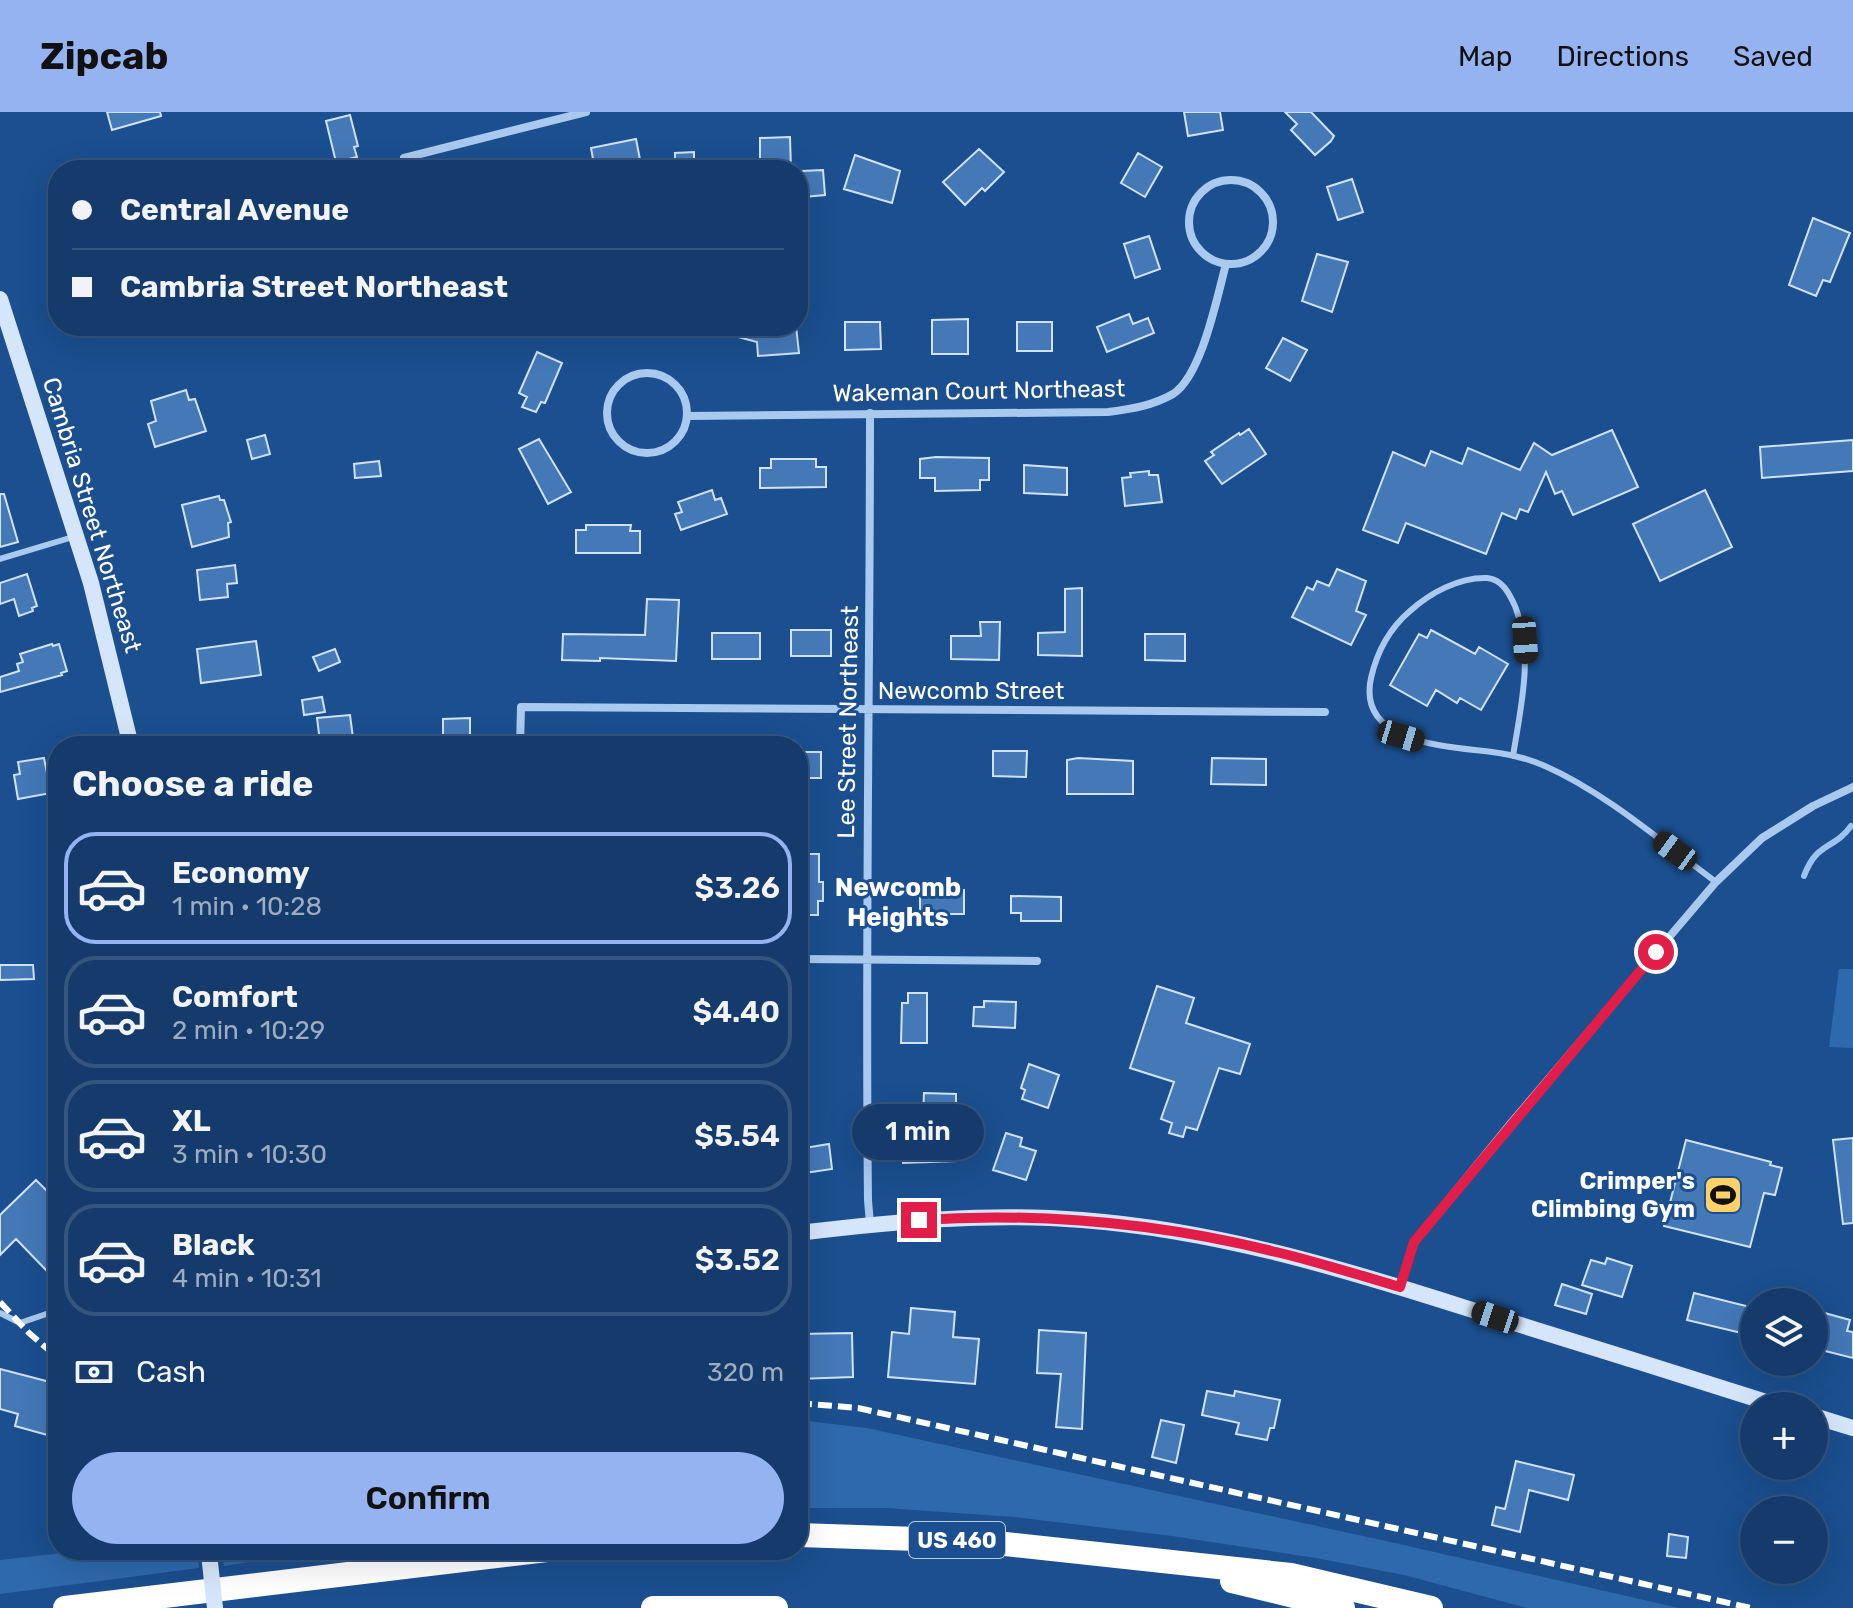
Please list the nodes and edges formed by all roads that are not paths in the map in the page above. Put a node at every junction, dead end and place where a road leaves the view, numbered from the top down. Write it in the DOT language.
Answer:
graph roads {
  1 [pos="586,112"];
  2 [pos="404,158"];
  3 [pos="1226,264"];
  4 [pos="0,299"];
  5 [pos="5,336"];
  6 [pos="870,413"];
  7 [pos="688,416"];
  8 [pos="76,536"];
  9 [pos="0,559"];
  10 [pos="869,710"];
  11 [pos="1325,712"];
  12 [pos="129,736"];
  13 [pos="520,736"];
  14 [pos="1513,756"];
  15 [pos="1853,787"];
  16 [pos="1716,882"];
  17 [pos="808,959"];
  18 [pos="865,960"];
  19 [pos="1037,961"];
  20 [pos="870,1224"];
  21 [pos="808,1232"];
  22 [pos="1400,1287"];
  23 [pos="0,1313"];
  24 [pos="48,1313"];
  25 [pos="1740,1394"];
  26 [pos="1828,1420"];
  27 [pos="1853,1428"];
  28 [pos="808,1535"];
  29 [pos="1116,1557"];
  30 [pos="210,1560"];
  31 [pos="464,1560"];
  32 [pos="65,1608"];
  33 [pos="215,1608"];
  34 [pos="653,1608"];
  35 [pos="776,1608"];
  36 [pos="1343,1608"];
  37 [pos="1431,1608"];
  1 -- 2 [label="street"];
  3 -- 3 [label="street"];
  3 -- 6 [label="street, Wakeman Court Northeast"];
  4 -- 5 [label="main road, Cambria Street Northeast"];
  5 -- 8 [label="main road, Cambria Street Northeast"];
  6 -- 7 [label="street, Wakeman Court Northeast"];
  6 -- 10 [label="street, Lee Street Northeast"];
  7 -- 7 [label="street"];
  8 -- 9 [label="lane"];
  8 -- 12 [label="main road, Cambria Street Northeast"];
  10 -- 11 [label="street, Newcomb Street"];
  10 -- 13 [label="street, Newcomb Street"];
  10 -- 18 [label="street, Lee Street Northeast"];
  14 -- 14 [label="lane"];
  14 -- 16 [label="lane"];
  15 -- 16 [label="street"];
  16 -- 22 [label="street"];
  17 -- 18 [label="street"];
  18 -- 19 [label="street"];
  18 -- 20 [label="street, Lee Street Northeast"];
  20 -- 21 [label="main road"];
  20 -- 22 [label="main road"];
  22 -- 25 [label="main road"];
  23 -- 24 [label="lane"];
  26 -- 27 [label="main road"];
  28 -- 29 [label="highway, US 460"];
  29 -- 36 [label="highway, US 460"];
  29 -- 37 [label="highway"];
  30 -- 33 [label="main road, bridge"];
  31 -- 32 [label="highway"];
  34 -- 35 [label="highway"];
}
